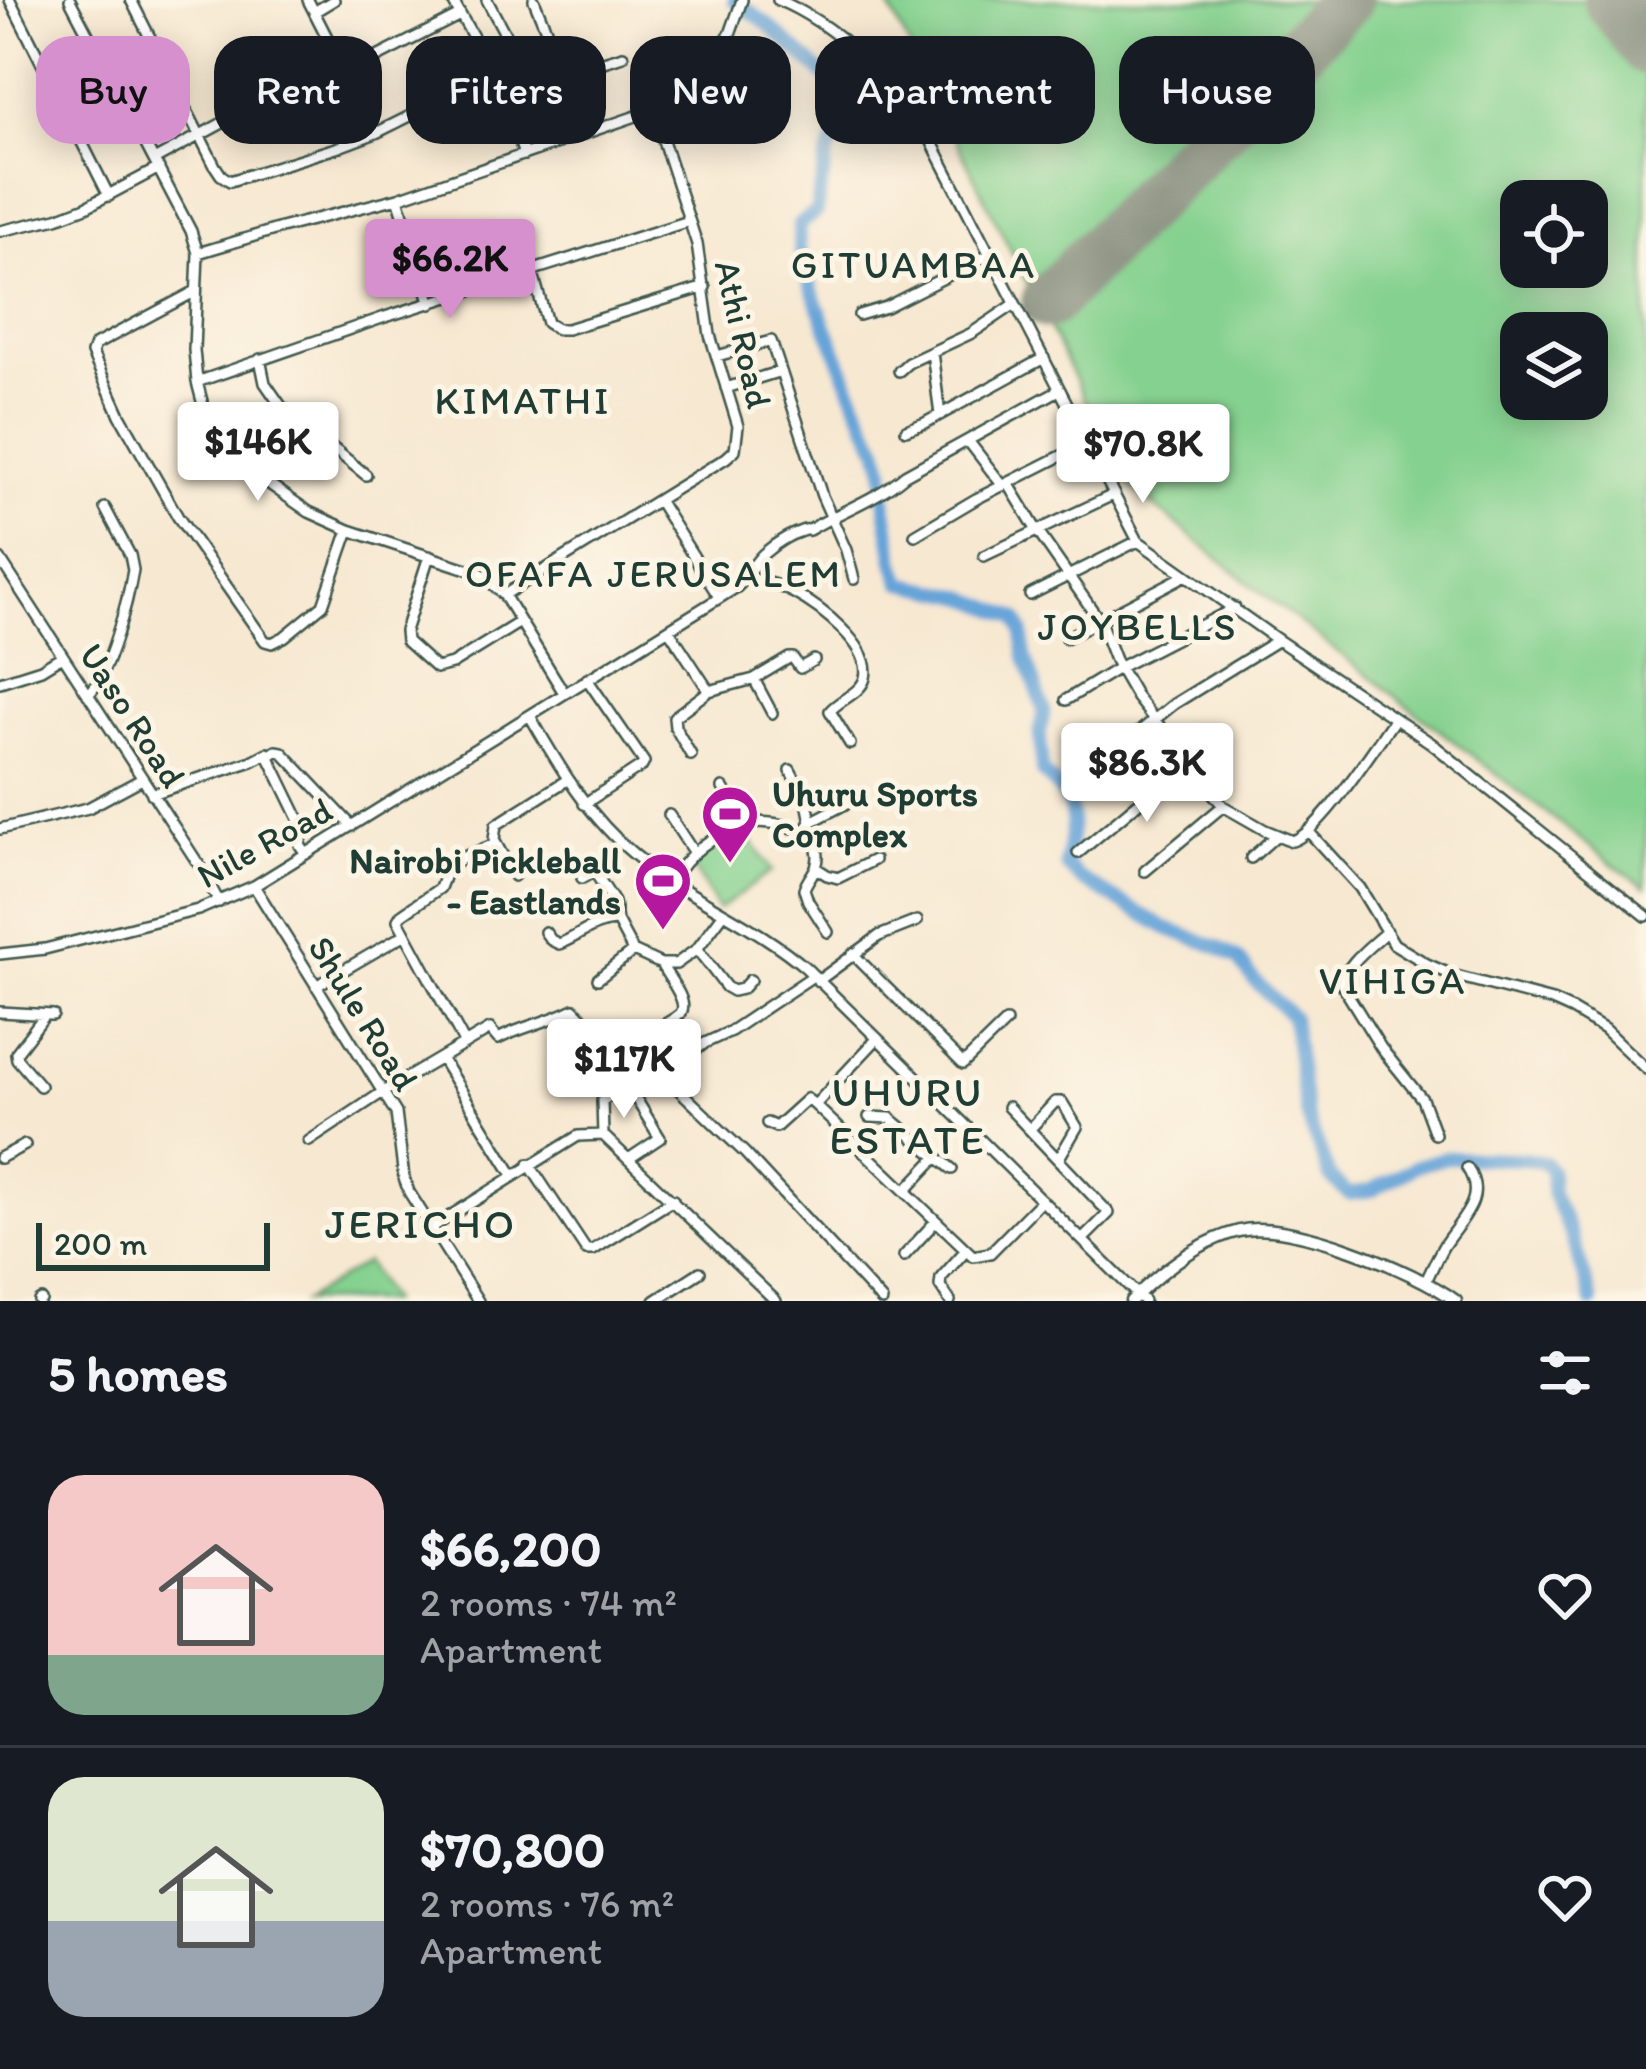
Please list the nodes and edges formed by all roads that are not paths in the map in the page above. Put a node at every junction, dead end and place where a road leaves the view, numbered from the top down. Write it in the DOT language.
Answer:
graph roads {
  1 [pos="10,0"];
  2 [pos="70,0"];
  3 [pos="131,0"];
  4 [pos="308,0"];
  5 [pos="334,0"];
  6 [pos="452,0"];
  7 [pos="487,0"];
  8 [pos="534,0"];
  9 [pos="786,2"];
  10 [pos="741,5"];
  11 [pos="314,12"];
  12 [pos="460,15"];
  13 [pos="326,36"];
  14 [pos="472,36"];
  15 [pos="506,36"];
  16 [pos="549,36"];
  17 [pos="728,36"];
  18 [pos="382,55"];
  19 [pos="623,56"];
  20 [pos="606,61"];
  21 [pos="630,118"];
  22 [pos="214,126"];
  23 [pos="200,133"];
  24 [pos="347,144"];
  25 [pos="521,144"];
  26 [pos="664,144"];
  27 [pos="524,155"];
  28 [pos="156,164"];
  29 [pos="109,196"];
  30 [pos="398,198"];
  31 [pos="689,221"];
  32 [pos="0,231"];
  33 [pos="198,253"];
  34 [pos="989,255"];
  35 [pos="532,271"];
  36 [pos="705,287"];
  37 [pos="196,291"];
  38 [pos="430,304"];
  39 [pos="1016,304"];
  40 [pos="859,315"];
  41 [pos="932,352"];
  42 [pos="717,356"];
  43 [pos="1044,358"];
  44 [pos="260,359"];
  45 [pos="899,370"];
  46 [pos="781,371"];
  47 [pos="197,382"];
  48 [pos="726,388"];
  49 [pos="1059,390"];
  50 [pos="940,415"];
  51 [pos="906,430"];
  52 [pos="969,442"];
  53 [pos="1087,443"];
  54 [pos="366,475"];
  55 [pos="1005,485"];
  56 [pos="1113,495"];
  57 [pos="658,500"];
  58 [pos="105,508"];
  59 [pos="830,517"];
  60 [pos="349,530"];
  61 [pos="1036,530"];
  62 [pos="916,535"];
  63 [pos="1138,541"];
  64 [pos="429,556"];
  65 [pos="984,556"];
  66 [pos="0,559"];
  67 [pos="1186,575"];
  68 [pos="1069,576"];
  69 [pos="747,578"];
  70 [pos="854,579"];
  71 [pos="504,595"];
  72 [pos="1030,595"];
  73 [pos="718,596"];
  74 [pos="1235,608"];
  75 [pos="1100,621"];
  76 [pos="520,622"];
  77 [pos="669,630"];
  78 [pos="1066,638"];
  79 [pos="1278,640"];
  80 [pos="62,656"];
  81 [pos="814,660"];
  82 [pos="1120,668"];
  83 [pos="587,679"];
  84 [pos="754,679"];
  85 [pos="0,682"];
  86 [pos="709,692"];
  87 [pos="564,693"];
  88 [pos="88,695"];
  89 [pos="1066,700"];
  90 [pos="772,713"];
  91 [pos="530,716"];
  92 [pos="1155,720"];
  93 [pos="1394,720"];
  94 [pos="850,743"];
  95 [pos="269,755"];
  96 [pos="691,755"];
  97 [pos="1191,766"];
  98 [pos="790,770"];
  99 [pos="1077,774"];
  100 [pos="142,779"];
  101 [pos="567,780"];
  102 [pos="723,788"];
  103 [pos="152,794"];
  104 [pos="851,801"];
  105 [pos="584,804"];
  106 [pos="1223,806"];
  107 [pos="669,815"];
  108 [pos="811,822"];
  109 [pos="746,824"];
  110 [pos="352,826"];
  111 [pos="0,829"];
  112 [pos="1308,831"];
  113 [pos="804,832"];
  114 [pos="1277,835"];
  115 [pos="495,844"];
  116 [pos="694,853"];
  117 [pos="1078,853"];
  118 [pos="306,854"];
  119 [pos="1251,858"];
  120 [pos="874,860"];
  121 [pos="816,868"];
  122 [pos="1144,871"];
  123 [pos="514,876"];
  124 [pos="582,878"];
  125 [pos="672,882"];
  126 [pos="254,886"];
  127 [pos="219,902"];
  128 [pos="724,913"];
  129 [pos="1646,916"];
  130 [pos="616,921"];
  131 [pos="917,921"];
  132 [pos="1387,931"];
  133 [pos="545,932"];
  134 [pos="828,932"];
  135 [pos="404,935"];
  136 [pos="697,950"];
  137 [pos="633,951"];
  138 [pos="0,954"];
  139 [pos="853,954"];
  140 [pos="661,964"];
  141 [pos="816,978"];
  142 [pos="598,979"];
  143 [pos="750,980"];
  144 [pos="316,986"];
  145 [pos="0,1012"];
  146 [pos="1006,1022"];
  147 [pos="877,1039"];
  148 [pos="659,1042"];
  149 [pos="465,1044"];
  150 [pos="442,1058"];
  151 [pos="1646,1069"];
  152 [pos="40,1086"];
  153 [pos="383,1092"];
  154 [pos="633,1094"];
  155 [pos="815,1105"];
  156 [pos="1008,1107"];
  157 [pos="869,1117"];
  158 [pos="767,1123"];
  159 [pos="1030,1129"];
  160 [pos="1435,1134"];
  161 [pos="603,1135"];
  162 [pos="309,1141"];
  163 [pos="25,1145"];
  164 [pos="937,1156"];
  165 [pos="0,1158"];
  166 [pos="630,1158"];
  167 [pos="1059,1158"];
  168 [pos="529,1164"];
  169 [pos="1467,1168"];
  170 [pos="952,1169"];
  171 [pos="513,1175"];
  172 [pos="906,1190"];
  173 [pos="674,1200"];
  174 [pos="1042,1200"];
  175 [pos="936,1221"];
  176 [pos="431,1228"];
  177 [pos="1082,1240"];
  178 [pos="965,1251"];
  179 [pos="904,1256"];
  180 [pos="700,1272"];
  181 [pos="1426,1281"];
  182 [pos="1137,1299"];
  183 [pos="478,1301"];
  184 [pos="655,1301"];
  185 [pos="776,1301"];
  186 [pos="882,1301"];
  187 [pos="950,1301"];
  188 [pos="1456,1301"];
  1 -- 29 [label="street"];
  2 -- 28 [label="street"];
  3 -- 23 [label="street"];
  4 -- 11 [label="street"];
  5 -- 11 [label="street"];
  6 -- 12 [label="street"];
  7 -- 15 [label="street"];
  8 -- 16 [label="street"];
  9 -- 34 [label="street"];
  10 -- 17 [label="street"];
  11 -- 13 [label="street"];
  12 -- 14 [label="street"];
  12 -- 18 [label="street"];
  19 -- 20 [label="street"];
  21 -- 27 [label="street"];
  22 -- 23 [label="street"];
  23 -- 24 [label="street"];
  23 -- 28 [label="street"];
  25 -- 27 [label="street"];
  26 -- 31 [label="street, Athi Road"];
  27 -- 30 [label="street"];
  28 -- 29 [label="street"];
  28 -- 33 [label="street"];
  29 -- 32 [label="street"];
  30 -- 33 [label="street"];
  30 -- 38 [label="street"];
  31 -- 35 [label="street"];
  31 -- 36 [label="street, Athi Road"];
  33 -- 37 [label="street"];
  34 -- 39 [label="street"];
  34 -- 40 [label="street"];
  35 -- 36 [label="street"];
  35 -- 38 [label="street"];
  36 -- 42 [label="street, Athi Road"];
  37 -- 47 [label="street"];
  37 -- 60 [label="street"];
  38 -- 44 [label="street"];
  39 -- 41 [label="street"];
  39 -- 43 [label="street"];
  41 -- 45 [label="street"];
  41 -- 50 [label="street"];
  42 -- 46 [label="street"];
  42 -- 48 [label="street, Athi Road"];
  43 -- 49 [label="street"];
  43 -- 50 [label="street"];
  44 -- 47 [label="street"];
  44 -- 54 [label="street"];
  46 -- 48 [label="street"];
  46 -- 59 [label="street"];
  47 -- 60 [label="street"];
  48 -- 57 [label="street, Athi Road"];
  49 -- 52 [label="street, Nile Road"];
  49 -- 53 [label="street"];
  50 -- 51 [label="street"];
  52 -- 55 [label="street"];
  52 -- 59 [label="street, Nile Road"];
  53 -- 55 [label="street"];
  53 -- 56 [label="street"];
  55 -- 61 [label="street"];
  55 -- 62 [label="street"];
  56 -- 61 [label="street"];
  56 -- 63 [label="street"];
  57 -- 71 [label="street, Athi Road"];
  57 -- 73 [label="street"];
  58 -- 88 [label="street"];
  59 -- 69 [label="street, Nile Road"];
  59 -- 70 [label="street"];
  60 -- 64 [label="street"];
  61 -- 65 [label="street"];
  61 -- 68 [label="street"];
  63 -- 67 [label="street"];
  63 -- 68 [label="street"];
  64 -- 71 [label="street"];
  64 -- 76 [label="street"];
  66 -- 80 [label="street, Uaso Road"];
  67 -- 74 [label="street"];
  67 -- 75 [label="street"];
  68 -- 72 [label="street"];
  68 -- 75 [label="street"];
  69 -- 73 [label="street, Nile Road"];
  69 -- 94 [label="street"];
  71 -- 76 [label="street"];
  73 -- 77 [label="street, Nile Road"];
  74 -- 79 [label="street"];
  74 -- 82 [label="street"];
  75 -- 78 [label="street"];
  75 -- 82 [label="street"];
  76 -- 87 [label="street"];
  77 -- 83 [label="street, Nile Road"];
  77 -- 86 [label="street"];
  79 -- 92 [label="street"];
  79 -- 93 [label="street"];
  80 -- 85 [label="street"];
  80 -- 88 [label="street, Uaso Road"];
  81 -- 84 [label="street"];
  82 -- 89 [label="street"];
  82 -- 92 [label="street"];
  83 -- 87 [label="street, Nile Road"];
  83 -- 105 [label="street"];
  84 -- 86 [label="street"];
  84 -- 90 [label="street"];
  86 -- 96 [label="street"];
  87 -- 91 [label="street, Nile Road"];
  88 -- 100 [label="street, Uaso Road"];
  91 -- 101 [label="street"];
  91 -- 110 [label="street, Nile Road"];
  92 -- 97 [label="street"];
  92 -- 99 [label="street"];
  93 -- 112 [label="street"];
  93 -- 129 [label="street"];
  95 -- 103 [label="street"];
  95 -- 110 [label="street"];
  95 -- 118 [label="street"];
  97 -- 106 [label="street"];
  97 -- 117 [label="street"];
  98 -- 108 [label="street"];
  100 -- 103 [label="street, Uaso Road"];
  100 -- 111 [label="street"];
  101 -- 105 [label="street"];
  101 -- 115 [label="street"];
  102 -- 109 [label="street"];
  103 -- 127 [label="street, Uaso Road"];
  104 -- 108 [label="street"];
  105 -- 125 [label="street"];
  106 -- 114 [label="street"];
  106 -- 122 [label="street"];
  107 -- 116 [label="street"];
  108 -- 113 [label="street"];
  109 -- 113 [label="street"];
  109 -- 116 [label="street"];
  110 -- 118 [label="street, Nile Road"];
  112 -- 114 [label="street"];
  112 -- 132 [label="street"];
  113 -- 121 [label="street"];
  114 -- 119 [label="street"];
  115 -- 123 [label="street"];
  115 -- 135 [label="street"];
  116 -- 125 [label="street"];
  118 -- 126 [label="street, Nile Road"];
  120 -- 121 [label="street"];
  121 -- 134 [label="street"];
  124 -- 130 [label="street"];
  125 -- 128 [label="street"];
  126 -- 127 [label="street, Nile Road"];
  126 -- 144 [label="street, Shule Road"];
  127 -- 138 [label="street, Nile Road"];
  128 -- 136 [label="street"];
  128 -- 141 [label="street"];
  130 -- 133 [label="street"];
  130 -- 137 [label="street"];
  131 -- 139 [label="street"];
  132 -- 151 [label="street"];
  132 -- 160 [label="street"];
  135 -- 144 [label="street"];
  135 -- 149 [label="street"];
  136 -- 140 [label="street"];
  136 -- 143 [label="street"];
  137 -- 140 [label="street"];
  137 -- 142 [label="street"];
  139 -- 141 [label="street"];
  139 -- 146 [label="street"];
  140 -- 148 [label="street"];
  141 -- 147 [label="street"];
  141 -- 186 [label="street"];
  144 -- 153 [label="street, Shule Road"];
  145 -- 152 [label="street"];
  147 -- 155 [label="street"];
  147 -- 174 [label="street"];
  149 -- 150 [label="street"];
  149 -- 161 [label="street"];
  150 -- 153 [label="street"];
  150 -- 171 [label="street"];
  153 -- 162 [label="street"];
  153 -- 176 [label="street, Shule Road"];
  154 -- 166 [label="street"];
  155 -- 158 [label="street"];
  155 -- 172 [label="street"];
  156 -- 159 [label="street"];
  157 -- 164 [label="street"];
  159 -- 167 [label="street"];
  159 -- 167 [label="street"];
  161 -- 166 [label="street"];
  161 -- 168 [label="street"];
  163 -- 165 [label="street"];
  164 -- 170 [label="street"];
  164 -- 172 [label="street"];
  166 -- 173 [label="street"];
  167 -- 177 [label="street"];
  168 -- 171 [label="street"];
  168 -- 173 [label="street"];
  169 -- 181 [label="street"];
  171 -- 176 [label="street"];
  172 -- 175 [label="street"];
  173 -- 185 [label="street"];
  174 -- 177 [label="street"];
  174 -- 178 [label="street"];
  175 -- 178 [label="street"];
  175 -- 179 [label="street"];
  176 -- 183 [label="street, Shule Road"];
  177 -- 182 [label="street"];
  178 -- 187 [label="street"];
  180 -- 184 [label="street"];
  181 -- 182 [label="main road"];
  181 -- 188 [label="main road"];
}
